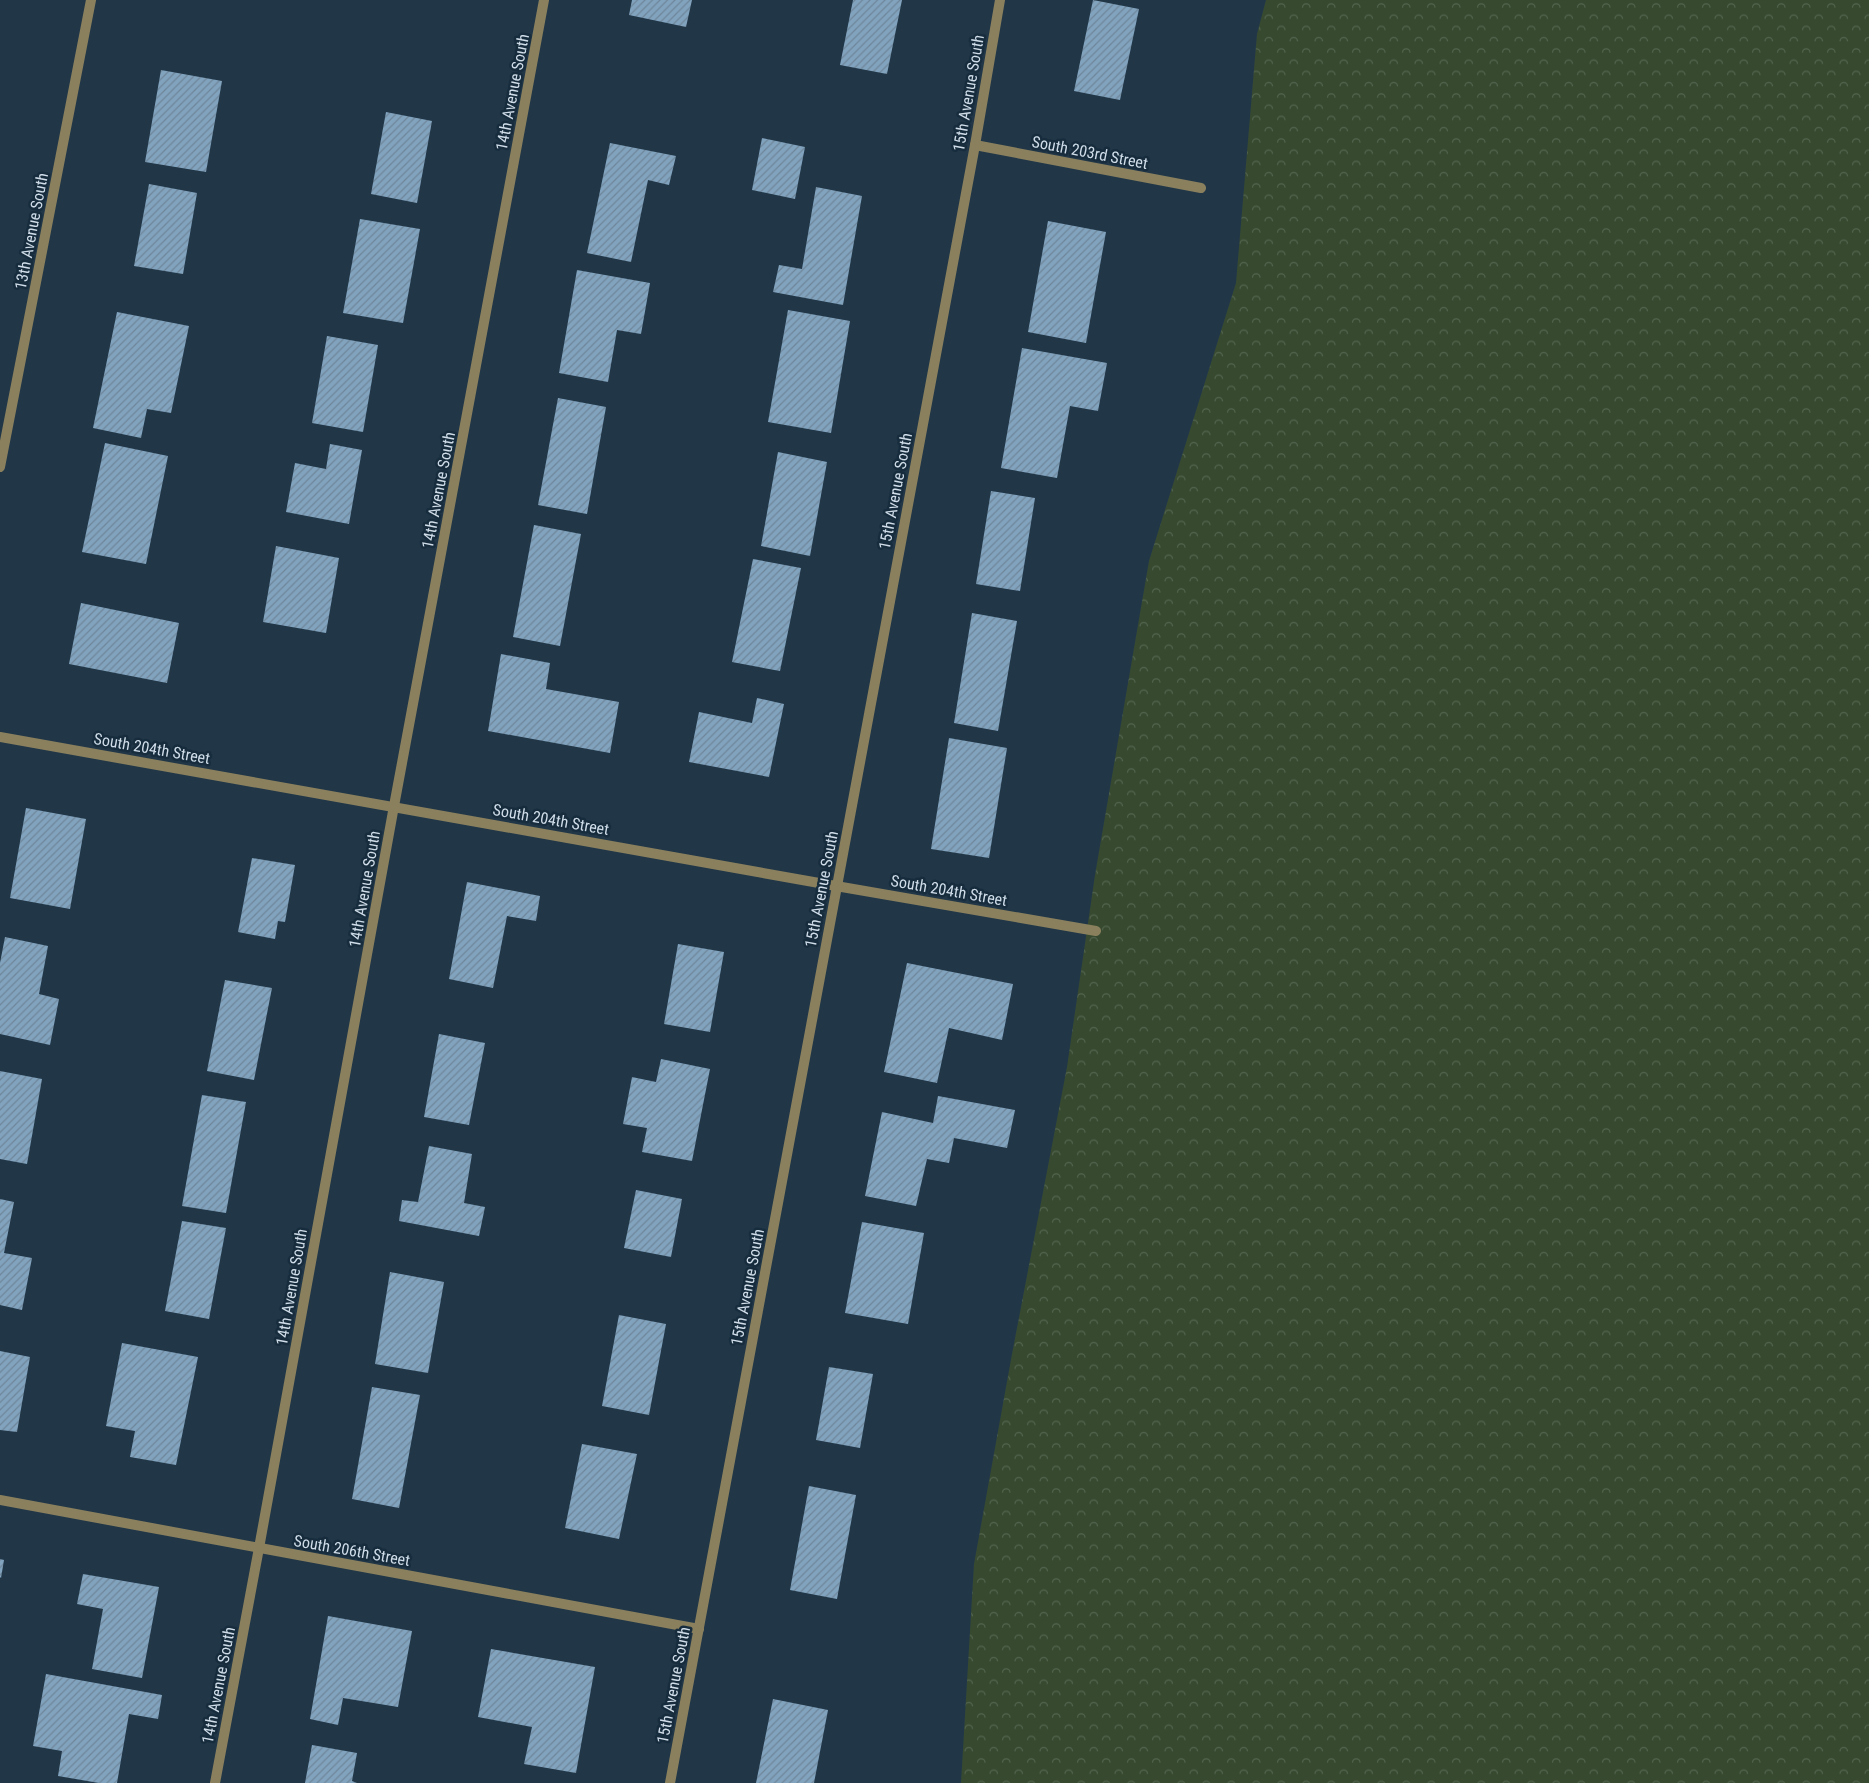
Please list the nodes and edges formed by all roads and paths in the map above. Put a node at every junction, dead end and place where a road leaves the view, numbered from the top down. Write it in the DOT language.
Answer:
graph roads {
  1 [pos="91,0"];
  2 [pos="544,0"];
  3 [pos="1000,0"];
  4 [pos="975,145"];
  5 [pos="1201,188"];
  6 [pos="0,467"];
  7 [pos="0,737"];
  8 [pos="394,806"];
  9 [pos="836,886"];
  10 [pos="1096,930"];
  11 [pos="0,1500"];
  12 [pos="259,1548"];
  13 [pos="699,1628"];
  14 [pos="215,1783"];
  15 [pos="670,1783"];
  1 -- 6 [label="street, 13th Avenue South"];
  2 -- 8 [label="street, 14th Avenue South"];
  3 -- 4 [label="street, 15th Avenue South"];
  4 -- 5 [label="street, South 203rd Street"];
  4 -- 9 [label="street, 15th Avenue South"];
  7 -- 8 [label="street, South 204th Street"];
  8 -- 9 [label="street, South 204th Street"];
  8 -- 12 [label="street, 14th Avenue South"];
  9 -- 10 [label="street, South 204th Street"];
  9 -- 13 [label="street, 15th Avenue South"];
  11 -- 12 [label="street, South 206th Street"];
  12 -- 13 [label="street, South 206th Street"];
  12 -- 14 [label="street, 14th Avenue South"];
  13 -- 15 [label="street, 15th Avenue South"];
}
